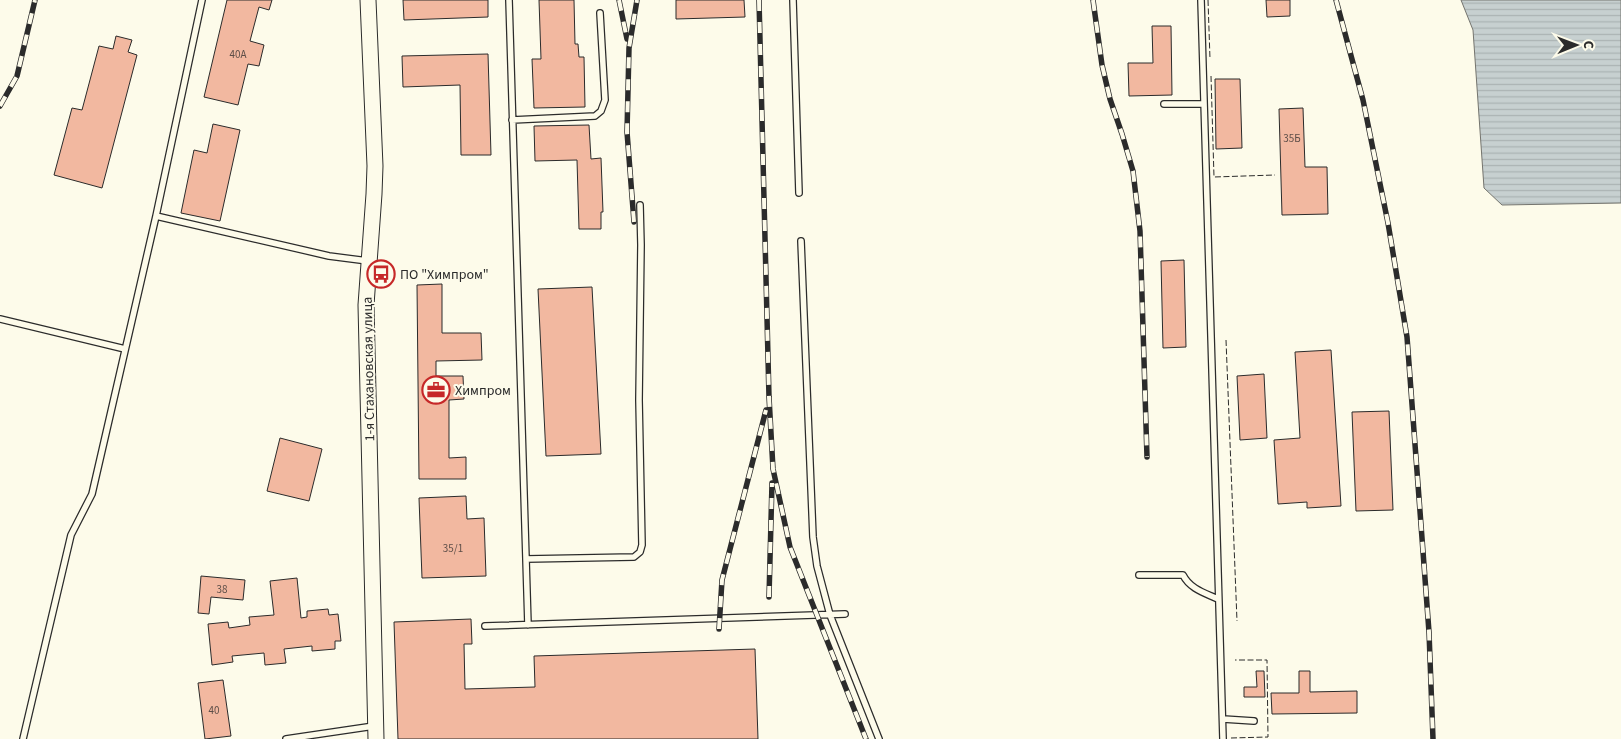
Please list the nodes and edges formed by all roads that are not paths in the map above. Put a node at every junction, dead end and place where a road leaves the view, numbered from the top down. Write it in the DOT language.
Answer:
graph roads {
  1 [pos="202,0"];
  2 [pos="368,0"];
  3 [pos="508,0"];
  4 [pos="793,0"];
  5 [pos="1201,0"];
  6 [pos="600,13"];
  7 [pos="1164,104"];
  8 [pos="1204,104"];
  9 [pos="512,120"];
  10 [pos="800,193"];
  11 [pos="640,205"];
  12 [pos="156,216"];
  13 [pos="801,241"];
  14 [pos="369,261"];
  15 [pos="0,318"];
  16 [pos="125,349"];
  17 [pos="526,559"];
  18 [pos="1139,575"];
  19 [pos="1218,599"];
  20 [pos="845,614"];
  21 [pos="830,615"];
  22 [pos="528,624"];
  23 [pos="485,626"];
  24 [pos="1223,719"];
  25 [pos="1254,721"];
  26 [pos="376,732"];
  27 [pos="23,739"];
  28 [pos="286,739"];
  29 [pos="880,739"];
  30 [pos="1223,739"];
  1 -- 12 [label="lane"];
  2 -- 14 [label="main road, 1-я Стахановская улица"];
  3 -- 9 [label="lane"];
  4 -- 10 [label="lane"];
  5 -- 8 [label="lane"];
  6 -- 9 [label="lane"];
  7 -- 8 [label="lane"];
  8 -- 19 [label="lane"];
  9 -- 17 [label="lane"];
  11 -- 17 [label="lane"];
  12 -- 14 [label="lane"];
  12 -- 16 [label="lane"];
  13 -- 21 [label="lane"];
  14 -- 26 [label="main road, 1-я Стахановская улица"];
  15 -- 16 [label="lane"];
  16 -- 27 [label="lane"];
  17 -- 22 [label="lane"];
  18 -- 19 [label="lane"];
  19 -- 24 [label="lane"];
  20 -- 21 [label="lane"];
  21 -- 22 [label="lane"];
  21 -- 29 [label="lane"];
  22 -- 23 [label="lane"];
  24 -- 25 [label="lane"];
  24 -- 30 [label="lane"];
  26 -- 28 [label="lane"];
}
